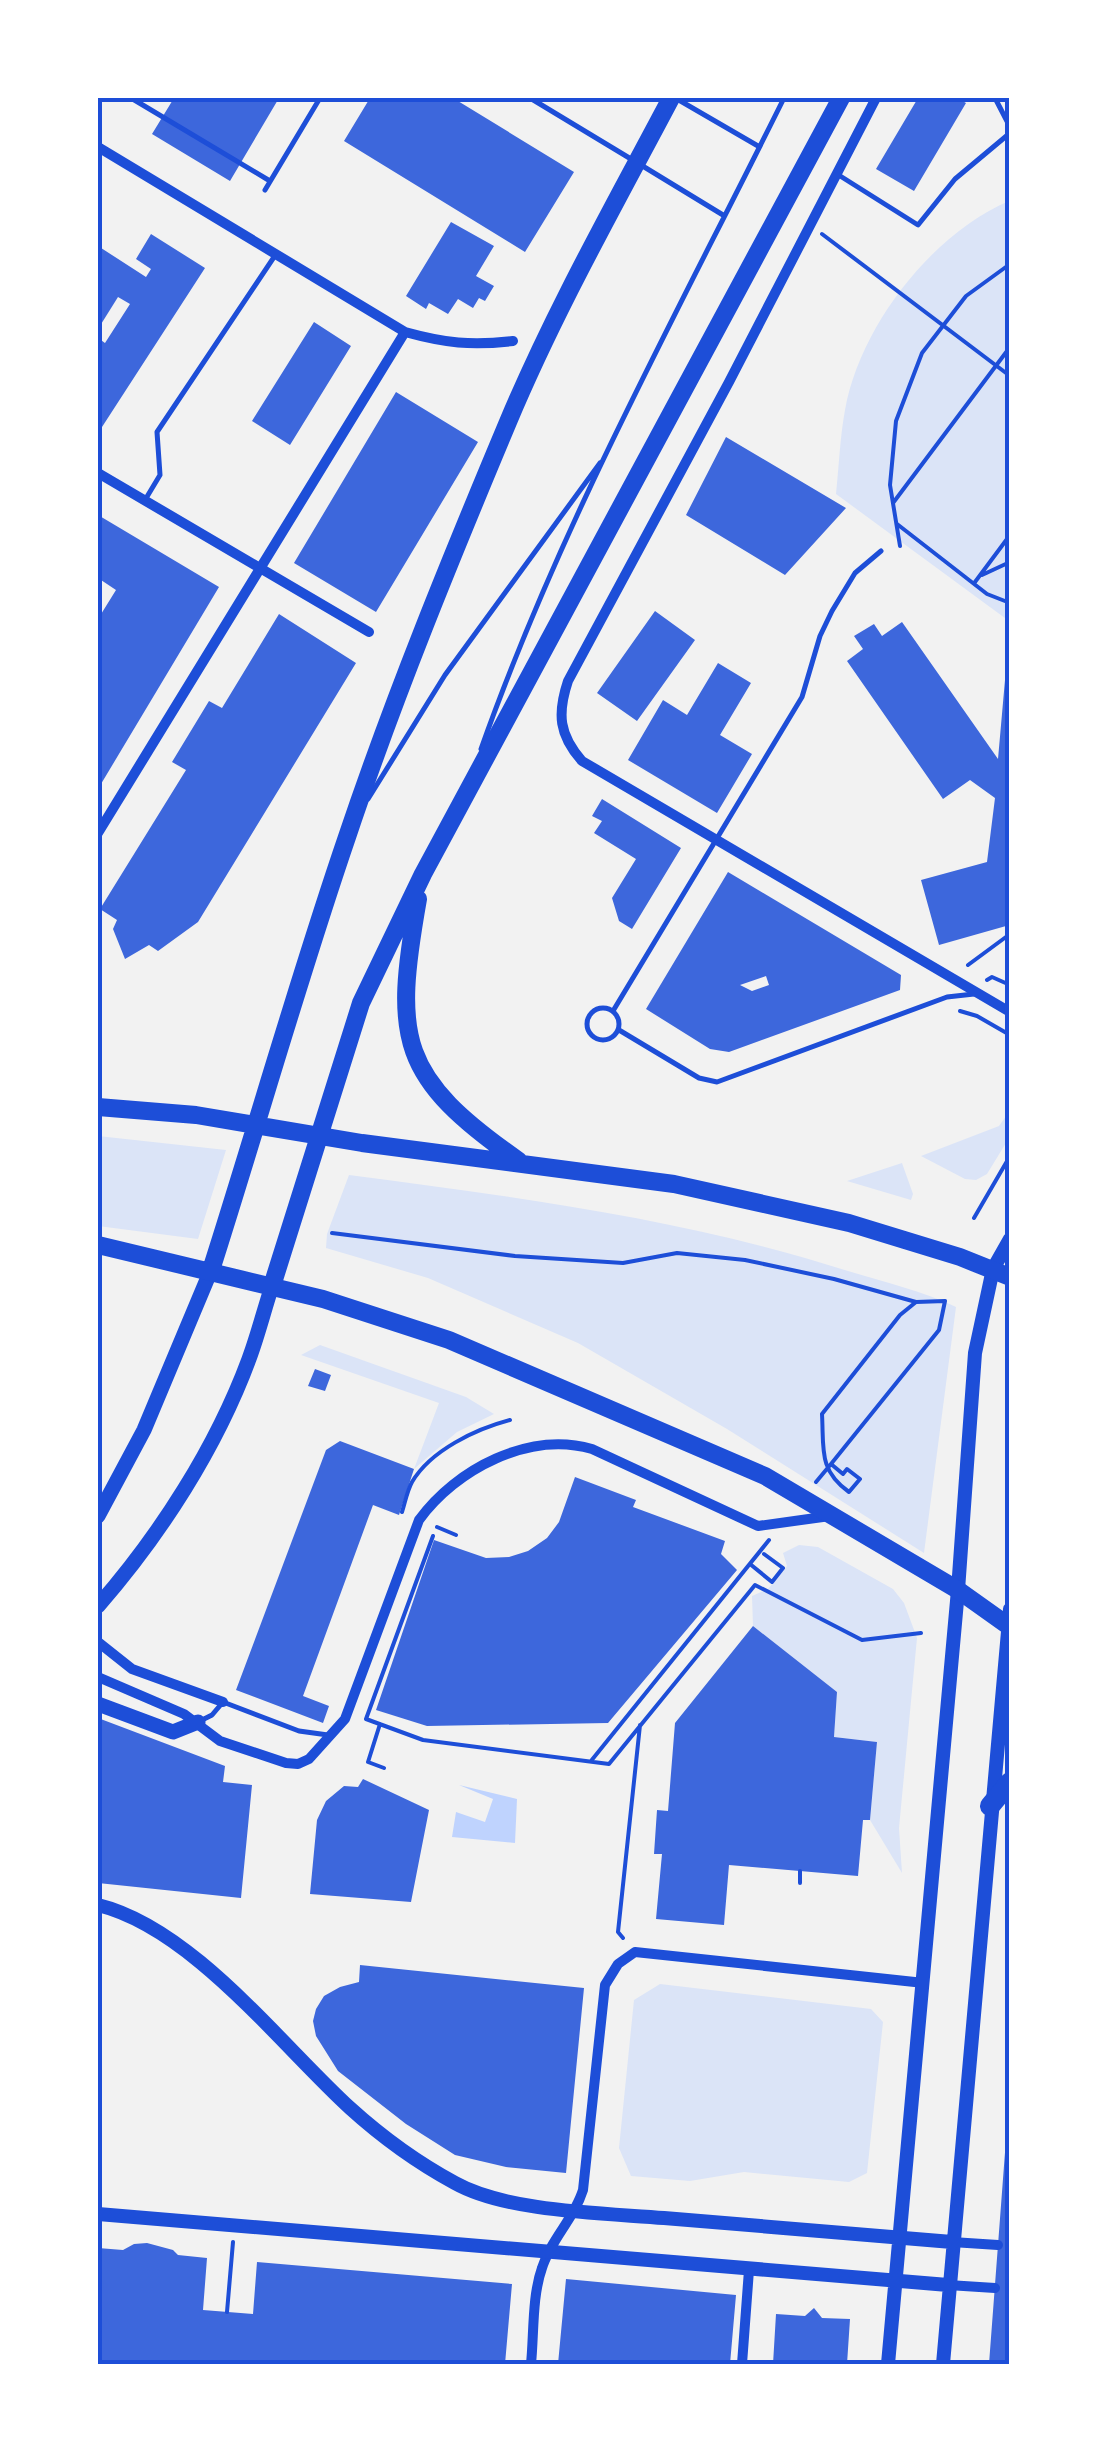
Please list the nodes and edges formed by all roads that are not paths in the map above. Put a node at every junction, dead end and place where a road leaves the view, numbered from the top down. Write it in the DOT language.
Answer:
graph roads {
  1 [pos="131,98"];
  2 [pos="320,98"];
  3 [pos="530,98"];
  4 [pos="672,98"];
  5 [pos="784,98"];
  6 [pos="841,98"];
  7 [pos="876,98"];
  8 [pos="994,98"];
  9 [pos="1010,130"];
  10 [pos="98,147"];
  11 [pos="759,147"];
  12 [pos="837,174"];
  13 [pos="270,181"];
  14 [pos="265,190"];
  15 [pos="724,215"];
  16 [pos="276,254"];
  17 [pos="404,332"];
  18 [pos="513,341"];
  19 [pos="608,452"];
  20 [pos="98,473"];
  21 [pos="145,500"];
  22 [pos="881,551"];
  23 [pos="260,567"];
  24 [pos="369,632"];
  25 [pos="464,799"];
  26 [pos="349,831"];
  27 [pos="98,833"];
  28 [pos="714,840"];
  29 [pos="423,874"];
  30 [pos="977,993"];
  31 [pos="613,1011"];
  32 [pos="1010,1012"];
  33 [pos="619,1030"];
  34 [pos="98,1108"];
  35 [pos="258,1124"];
  36 [pos="321,1135"];
  37 [pos="523,1163"];
  38 [pos="1010,1239"];
  39 [pos="98,1245"];
  40 [pos="211,1270"];
  41 [pos="1001,1273"];
  42 [pos="272,1286"];
  43 [pos="834,1515"];
  44 [pos="98,1516"];
  45 [pos="958,1590"];
  46 [pos="98,1606"];
  47 [pos="1010,1610"];
  48 [pos="1009,1626"];
  49 [pos="98,1642"];
  50 [pos="98,1677"];
  51 [pos="223,1702"];
  52 [pos="98,1704"];
  53 [pos="198,1722"];
  54 [pos="331,1735"];
  55 [pos="1010,1782"];
  56 [pos="990,1806"];
  57 [pos="98,1905"];
  58 [pos="924,1983"];
  59 [pos="577,2210"];
  60 [pos="98,2214"];
  61 [pos="900,2238"];
  62 [pos="952,2242"];
  63 [pos="998,2246"];
  64 [pos="548,2252"];
  65 [pos="749,2270"];
  66 [pos="896,2280"];
  67 [pos="948,2286"];
  68 [pos="995,2288"];
  69 [pos="531,2364"];
  70 [pos="742,2364"];
  71 [pos="888,2364"];
  72 [pos="943,2364"];
  1 -- 13 [label="lane"];
  2 -- 13 [label="lane"];
  3 -- 15 [label="lane"];
  4 -- 11 [label="lane"];
  4 -- 26 [label="main road"];
  5 -- 11 [label="lane"];
  6 -- 25 [label="main road"];
  7 -- 12 [label="street"];
  8 -- 9 [label="lane"];
  9 -- 12 [label="lane"];
  10 -- 16 [label="street"];
  11 -- 15 [label="lane"];
  12 -- 28 [label="street"];
  13 -- 14 [label="lane"];
  15 -- 19 [label="lane"];
  16 -- 17 [label="street"];
  16 -- 21 [label="lane"];
  17 -- 18 [label="street"];
  17 -- 23 [label="street"];
  19 -- 25 [label="lane"];
  19 -- 26 [label="lane"];
  20 -- 21 [label="street"];
  21 -- 23 [label="street"];
  22 -- 28 [label="lane"];
  23 -- 24 [label="street"];
  23 -- 27 [label="street"];
  25 -- 29 [label="main road"];
  26 -- 35 [label="main road"];
  28 -- 30 [label="street"];
  28 -- 31 [label="lane"];
  29 -- 36 [label="main road"];
  29 -- 37 [label="main road"];
  30 -- 32 [label="street"];
  30 -- 33 [label="lane"];
  31 -- 33 [label="lane"];
  31 -- 33 [label="lane"];
  34 -- 35 [label="main road"];
  35 -- 36 [label="main road"];
  35 -- 40 [label="main road"];
  36 -- 37 [label="main road"];
  36 -- 42 [label="main road"];
  37 -- 41 [label="main road"];
  38 -- 41 [label="street"];
  39 -- 40 [label="main road"];
  40 -- 42 [label="main road"];
  40 -- 44 [label="main road"];
  41 -- 45 [label="street"];
  42 -- 43 [label="main road"];
  42 -- 46 [label="main road"];
  43 -- 45 [label="main road"];
  43 -- 54 [label="street"];
  45 -- 48 [label="main road"];
  45 -- 58 [label="street"];
  47 -- 48 [label="street"];
  48 -- 56 [label="street"];
  49 -- 51 [label="street"];
  50 -- 53 [label="street"];
  51 -- 53 [label="lane"];
  51 -- 54 [label="lane"];
  52 -- 53 [label="main road"];
  53 -- 54 [label="street"];
  55 -- 56 [label="highway"];
  56 -- 62 [label="street"];
  57 -- 59 [label="street"];
  58 -- 59 [label="street"];
  58 -- 61 [label="street"];
  59 -- 61 [label="street"];
  59 -- 64 [label="street"];
  60 -- 64 [label="street"];
  61 -- 62 [label="street"];
  61 -- 66 [label="street"];
  62 -- 63 [label="street"];
  62 -- 67 [label="street"];
  64 -- 65 [label="street"];
  64 -- 69 [label="street"];
  65 -- 66 [label="street"];
  65 -- 70 [label="street"];
  66 -- 67 [label="street"];
  66 -- 71 [label="street"];
  67 -- 68 [label="street"];
  67 -- 72 [label="street"];
}
